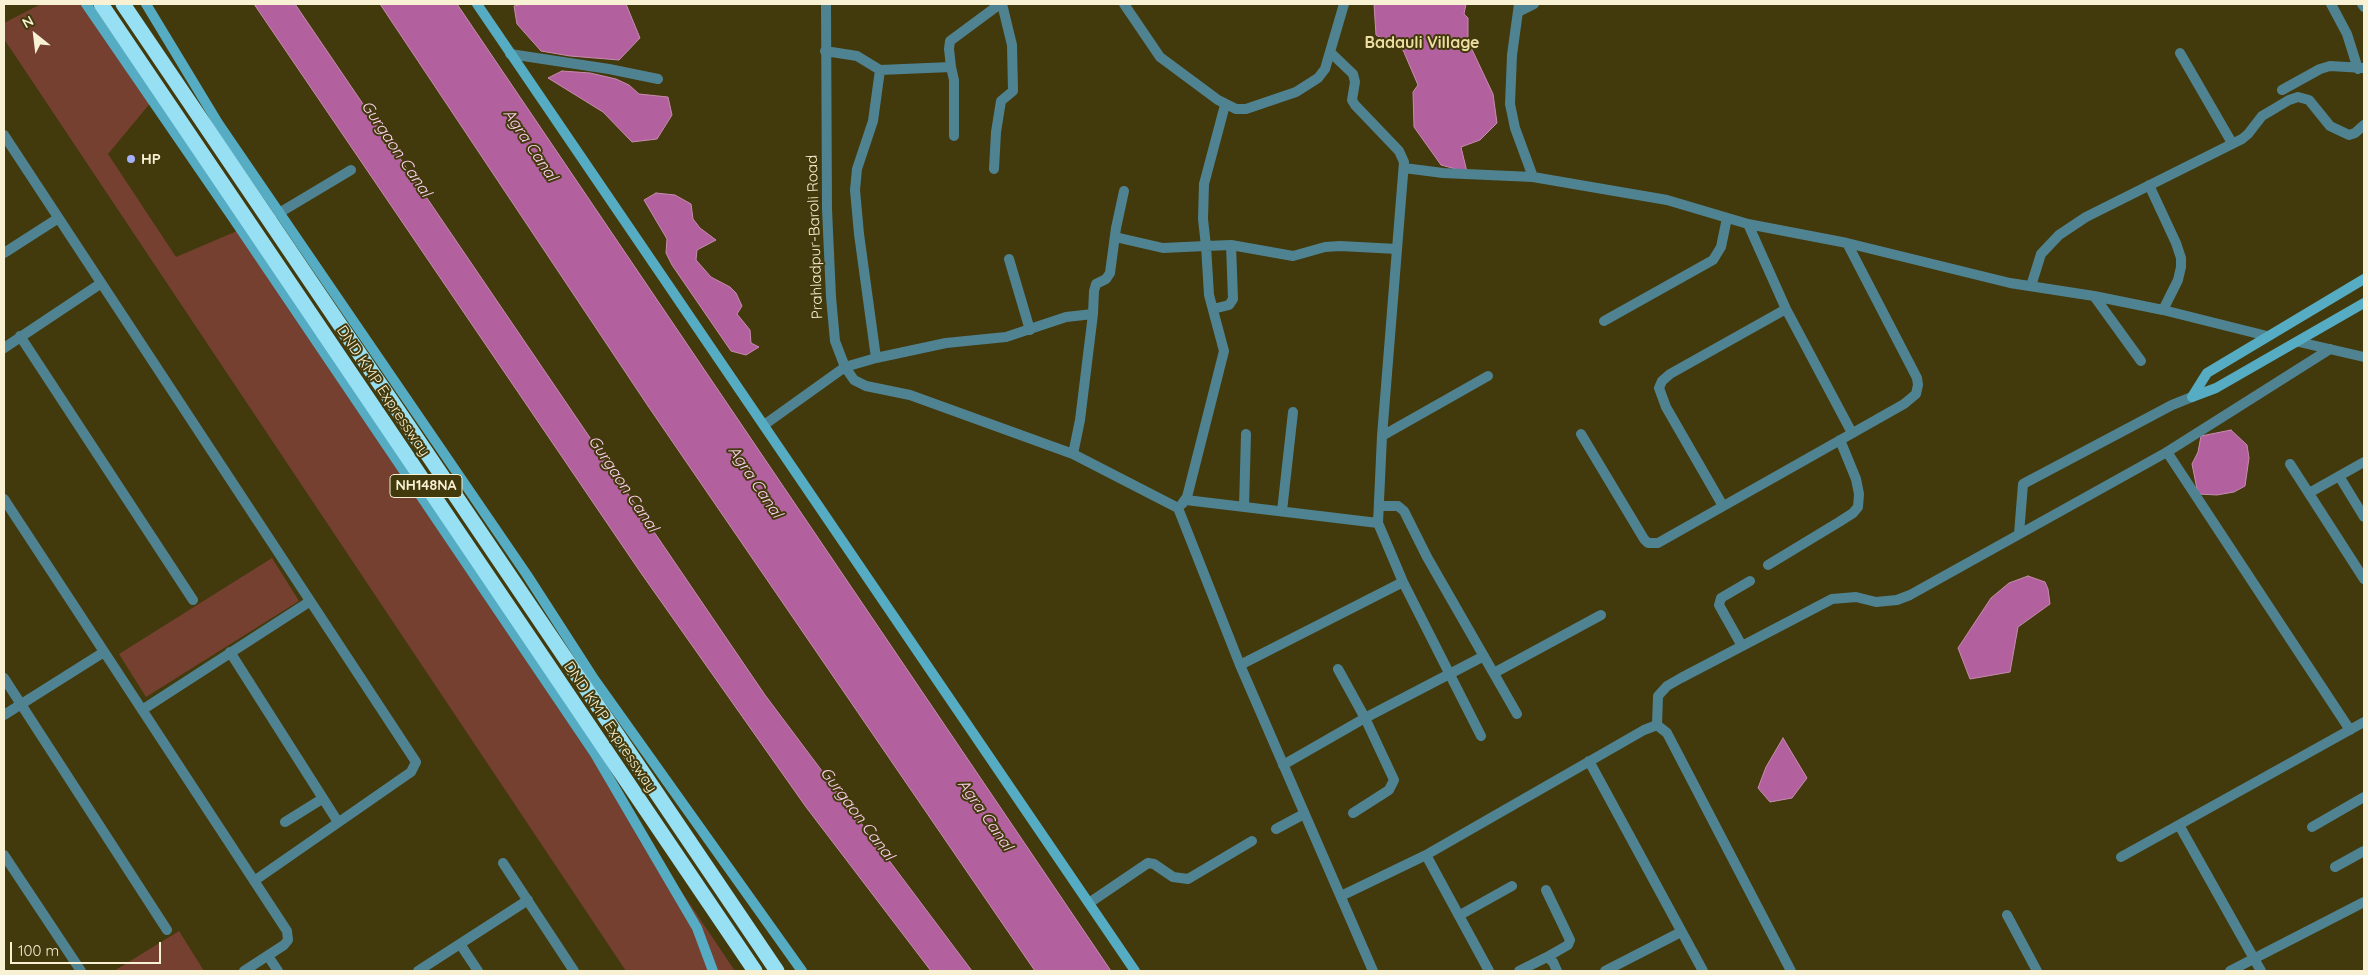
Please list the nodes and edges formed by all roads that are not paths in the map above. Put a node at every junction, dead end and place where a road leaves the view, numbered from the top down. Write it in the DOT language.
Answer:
graph roads {
  1 [pos="86,4"];
  2 [pos="101,4"];
  3 [pos="124,4"];
  4 [pos="146,4"];
  5 [pos="477,4"];
  6 [pos="826,4"];
  7 [pos="1001,4"];
  8 [pos="1124,4"];
  9 [pos="1344,4"];
  10 [pos="1534,4"];
  11 [pos="2331,4"];
  12 [pos="2362,4"];
  13 [pos="2364,7"];
  14 [pos="1519,8"];
  15 [pos="825,51"];
  16 [pos="1330,52"];
  17 [pos="2180,53"];
  18 [pos="510,54"];
  19 [pos="951,68"];
  20 [pos="2361,69"];
  21 [pos="880,70"];
  22 [pos="658,79"];
  23 [pos="2282,90"];
  24 [pos="1225,105"];
  25 [pos="2364,125"];
  26 [pos="4,135"];
  27 [pos="954,136"];
  28 [pos="2232,143"];
  29 [pos="1404,168"];
  30 [pos="994,169"];
  31 [pos="350,170"];
  32 [pos="1533,177"];
  33 [pos="2149,185"];
  34 [pos="1124,191"];
  35 [pos="279,213"];
  36 [pos="1727,218"];
  37 [pos="57,219"];
  38 [pos="1748,224"];
  39 [pos="1115,237"];
  40 [pos="1847,243"];
  41 [pos="1231,245"];
  42 [pos="1206,246"];
  43 [pos="1397,250"];
  44 [pos="4,253"];
  45 [pos="1009,259"];
  46 [pos="2364,280"];
  47 [pos="100,284"];
  48 [pos="2032,286"];
  49 [pos="2094,296"];
  50 [pos="2364,303"];
  51 [pos="1213,309"];
  52 [pos="1786,309"];
  53 [pos="2163,310"];
  54 [pos="1093,314"];
  55 [pos="1604,321"];
  56 [pos="1030,330"];
  57 [pos="20,336"];
  58 [pos="2267,336"];
  59 [pos="2299,342"];
  60 [pos="4,348"];
  61 [pos="2330,349"];
  62 [pos="2364,356"];
  63 [pos="876,358"];
  64 [pos="2141,361"];
  65 [pos="845,367"];
  66 [pos="1488,376"];
  67 [pos="2192,397"];
  68 [pos="1293,412"];
  69 [pos="764,425"];
  70 [pos="1852,433"];
  71 [pos="1246,434"];
  72 [pos="1581,434"];
  73 [pos="1382,436"];
  74 [pos="1840,440"];
  75 [pos="2167,452"];
  76 [pos="1073,454"];
  77 [pos="2364,462"];
  78 [pos="2290,464"];
  79 [pos="2339,476"];
  80 [pos="2309,493"];
  81 [pos="4,499"];
  82 [pos="1186,500"];
  83 [pos="1381,506"];
  84 [pos="1723,506"];
  85 [pos="1244,507"];
  86 [pos="1178,508"];
  87 [pos="1282,511"];
  88 [pos="2364,517"];
  89 [pos="1378,523"];
  90 [pos="2019,534"];
  91 [pos="1768,565"];
  92 [pos="2364,579"];
  93 [pos="1750,581"];
  94 [pos="1403,582"];
  95 [pos="193,600"];
  96 [pos="309,602"];
  97 [pos="1601,615"];
  98 [pos="1742,646"];
  99 [pos="104,652"];
  100 [pos="230,652"];
  101 [pos="1484,656"];
  102 [pos="1240,665"];
  103 [pos="1338,669"];
  104 [pos="1494,673"];
  105 [pos="1449,675"];
  106 [pos="4,678"];
  107 [pos="21,704"];
  108 [pos="142,710"];
  109 [pos="1517,714"];
  110 [pos="4,715"];
  111 [pos="1365,718"];
  112 [pos="2364,722"];
  113 [pos="1657,725"];
  114 [pos="2350,730"];
  115 [pos="1481,736"];
  116 [pos="1589,761"];
  117 [pos="1283,764"];
  118 [pos="2364,797"];
  119 [pos="322,799"];
  120 [pos="1353,813"];
  121 [pos="1304,814"];
  122 [pos="285,822"];
  123 [pos="338,822"];
  124 [pos="2179,826"];
  125 [pos="2312,827"];
  126 [pos="1276,829"];
  127 [pos="1252,842"];
  128 [pos="2364,851"];
  129 [pos="4,855"];
  130 [pos="1426,855"];
  131 [pos="2121,857"];
  132 [pos="503,863"];
  133 [pos="2335,867"];
  134 [pos="254,881"];
  135 [pos="1512,886"];
  136 [pos="1546,890"];
  137 [pos="1341,896"];
  138 [pos="528,900"];
  139 [pos="2364,902"];
  140 [pos="1089,903"];
  141 [pos="1460,914"];
  142 [pos="2007,915"];
  143 [pos="167,930"];
  144 [pos="1682,932"];
  145 [pos="460,944"];
  146 [pos="268,956"];
  147 [pos="1547,957"];
  148 [pos="2254,958"];
  149 [pos="753,969"];
  150 [pos="80,971"];
  151 [pos="244,971"];
  152 [pos="278,971"];
  153 [pos="418,971"];
  154 [pos="478,971"];
  155 [pos="574,971"];
  156 [pos="713,971"];
  157 [pos="777,971"];
  158 [pos="802,971"];
  159 [pos="1135,971"];
  160 [pos="1373,971"];
  161 [pos="1489,971"];
  162 [pos="1519,971"];
  163 [pos="1557,971"];
  164 [pos="1605,971"];
  165 [pos="1703,971"];
  166 [pos="1791,971"];
  167 [pos="2037,971"];
  168 [pos="2230,971"];
  169 [pos="2261,971"];
  1 -- 156 [label="street"];
  2 -- 149 [label="highway, DND KMP Expressway / NH148NA"];
  3 -- 157 [label="highway, DND KMP Expressway / NH148NA"];
  4 -- 35 [label="street"];
  5 -- 18 [label="street"];
  6 -- 15 [label="street, Prahladpur-Baroli Road"];
  7 -- 19 [label="street"];
  7 -- 30 [label="street"];
  8 -- 24 [label="street"];
  9 -- 16 [label="street"];
  10 -- 14 [label="street"];
  11 -- 20 [label="street"];
  12 -- 13 [label="street"];
  14 -- 32 [label="street"];
  15 -- 21 [label="street"];
  15 -- 65 [label="street, Prahladpur-Baroli Road"];
  16 -- 24 [label="street"];
  16 -- 29 [label="street"];
  17 -- 28 [label="street"];
  18 -- 22 [label="street"];
  18 -- 69 [label="street"];
  19 -- 21 [label="street"];
  19 -- 27 [label="street"];
  20 -- 23 [label="street"];
  21 -- 63 [label="street"];
  24 -- 42 [label="street"];
  25 -- 28 [label="street"];
  26 -- 37 [label="street"];
  28 -- 33 [label="street"];
  29 -- 32 [label="street"];
  29 -- 43 [label="street"];
  31 -- 35 [label="street"];
  32 -- 36 [label="street"];
  33 -- 48 [label="street"];
  33 -- 53 [label="street"];
  34 -- 39 [label="street"];
  35 -- 158 [label="street"];
  36 -- 38 [label="street"];
  36 -- 55 [label="street"];
  37 -- 44 [label="street"];
  37 -- 47 [label="street"];
  38 -- 40 [label="street"];
  38 -- 52 [label="street"];
  39 -- 42 [label="street"];
  39 -- 54 [label="street"];
  40 -- 48 [label="street"];
  40 -- 70 [label="street"];
  41 -- 42 [label="street"];
  41 -- 43 [label="street"];
  41 -- 51 [label="street"];
  42 -- 51 [label="street"];
  43 -- 73 [label="street"];
  45 -- 56 [label="street"];
  46 -- 58 [label="street"];
  47 -- 57 [label="street"];
  47 -- 96 [label="street"];
  48 -- 49 [label="street"];
  49 -- 53 [label="street"];
  49 -- 64 [label="street"];
  50 -- 59 [label="street"];
  51 -- 82 [label="street"];
  52 -- 70 [label="street"];
  52 -- 84 [label="street"];
  53 -- 58 [label="street"];
  54 -- 56 [label="street"];
  54 -- 76 [label="street"];
  56 -- 63 [label="street"];
  57 -- 60 [label="street"];
  57 -- 95 [label="street"];
  58 -- 67 [label="street"];
  59 -- 61 [label="street"];
  59 -- 67 [label="street"];
  61 -- 62 [label="street"];
  61 -- 75 [label="street"];
  63 -- 65 [label="street"];
  65 -- 69 [label="street"];
  65 -- 76 [label="street"];
  66 -- 73 [label="street"];
  67 -- 90 [label="street"];
  68 -- 87 [label="street"];
  69 -- 140 [label="street"];
  70 -- 74 [label="street"];
  71 -- 85 [label="street"];
  72 -- 84 [label="street"];
  73 -- 83 [label="street"];
  74 -- 84 [label="street"];
  74 -- 91 [label="street"];
  75 -- 90 [label="street"];
  75 -- 114 [label="street"];
  76 -- 86 [label="street"];
  77 -- 79 [label="street"];
  78 -- 80 [label="street"];
  79 -- 80 [label="street"];
  79 -- 88 [label="street"];
  80 -- 92 [label="street"];
  81 -- 99 [label="street"];
  82 -- 85 [label="street"];
  82 -- 86 [label="street"];
  83 -- 89 [label="street"];
  83 -- 101 [label="street"];
  85 -- 87 [label="street"];
  86 -- 102 [label="street"];
  87 -- 89 [label="street"];
  89 -- 94 [label="street"];
  90 -- 98 [label="street"];
  93 -- 98 [label="street"];
  94 -- 102 [label="street"];
  94 -- 105 [label="street"];
  96 -- 100 [label="street"];
  96 -- 123 [label="street"];
  97 -- 104 [label="street"];
  98 -- 113 [label="street"];
  99 -- 107 [label="street"];
  99 -- 108 [label="street"];
  100 -- 108 [label="street"];
  100 -- 119 [label="street"];
  101 -- 104 [label="street"];
  101 -- 105 [label="street"];
  102 -- 117 [label="street"];
  103 -- 111 [label="street"];
  104 -- 109 [label="street"];
  105 -- 111 [label="street"];
  105 -- 115 [label="street"];
  106 -- 107 [label="street"];
  107 -- 110 [label="street"];
  107 -- 143 [label="street"];
  108 -- 134 [label="street"];
  111 -- 117 [label="street"];
  111 -- 120 [label="street"];
  112 -- 114 [label="street"];
  113 -- 116 [label="street"];
  113 -- 166 [label="street"];
  114 -- 124 [label="street"];
  116 -- 130 [label="street"];
  116 -- 144 [label="street"];
  117 -- 121 [label="street"];
  118 -- 125 [label="street"];
  119 -- 122 [label="street"];
  119 -- 123 [label="street"];
  121 -- 126 [label="street"];
  121 -- 137 [label="street"];
  123 -- 134 [label="street"];
  124 -- 131 [label="street"];
  124 -- 148 [label="street"];
  127 -- 140 [label="street"];
  128 -- 133 [label="street"];
  129 -- 150 [label="street"];
  130 -- 137 [label="street"];
  130 -- 141 [label="street"];
  132 -- 138 [label="street"];
  134 -- 146 [label="street"];
  135 -- 141 [label="street"];
  136 -- 147 [label="street"];
  137 -- 160 [label="street"];
  138 -- 145 [label="street"];
  138 -- 155 [label="street"];
  139 -- 148 [label="street"];
  140 -- 159 [label="street"];
  141 -- 161 [label="street"];
  142 -- 167 [label="street"];
  144 -- 164 [label="street"];
  144 -- 165 [label="street"];
  145 -- 153 [label="street"];
  145 -- 154 [label="street"];
  146 -- 151 [label="street"];
  146 -- 152 [label="street"];
  147 -- 162 [label="street"];
  147 -- 163 [label="street"];
  148 -- 168 [label="street"];
  148 -- 169 [label="street"];
}
